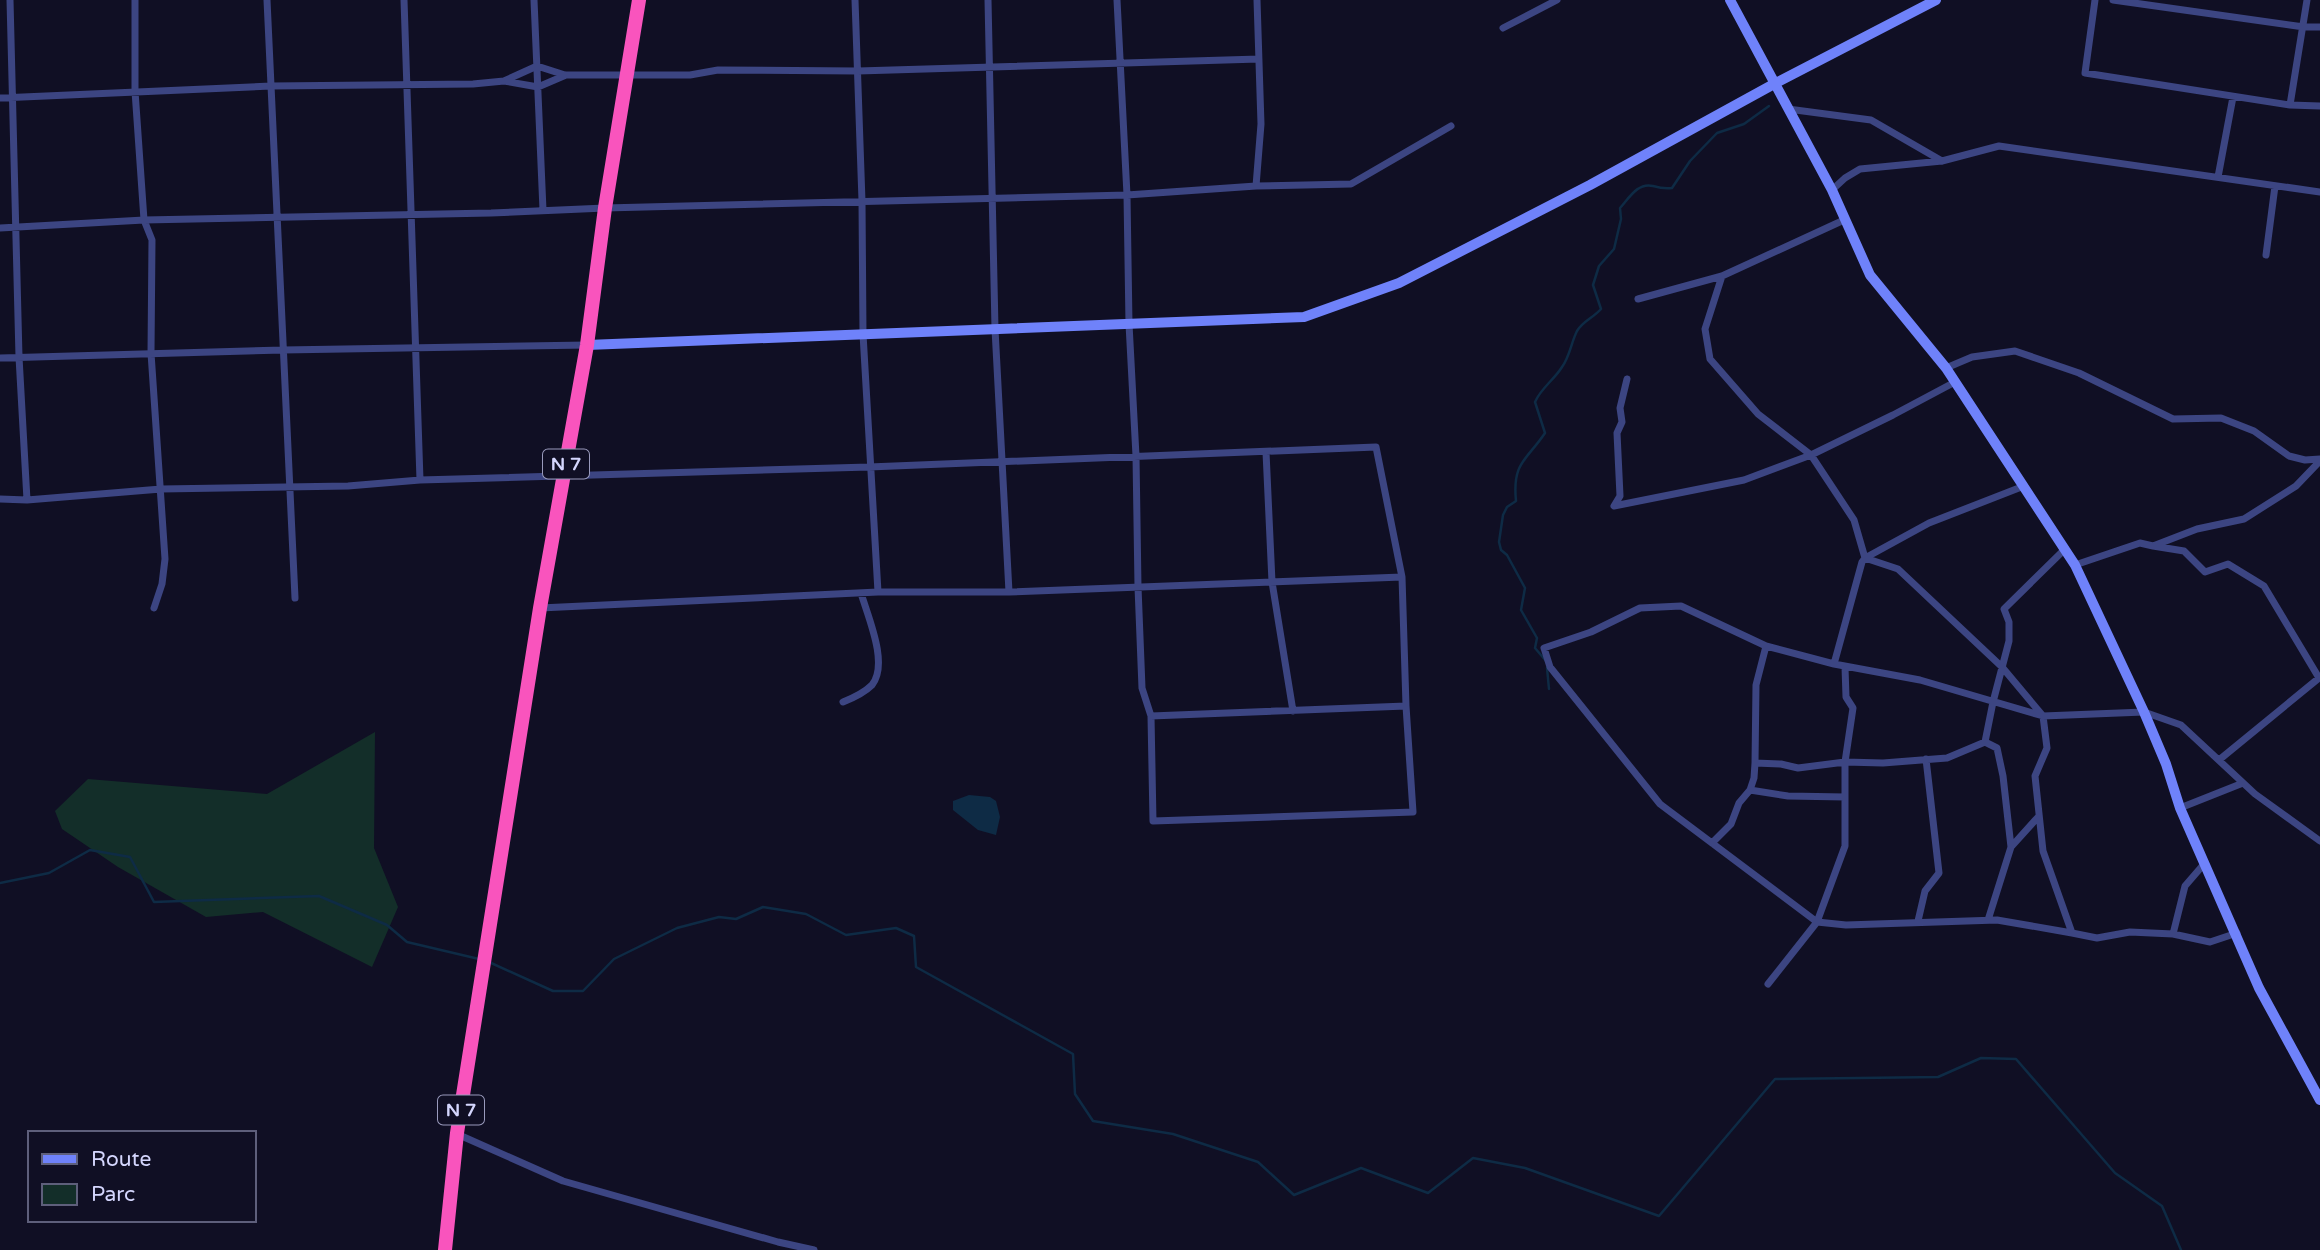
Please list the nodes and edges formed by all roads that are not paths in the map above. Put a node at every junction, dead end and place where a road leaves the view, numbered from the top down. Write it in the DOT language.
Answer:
graph roads {
  1 [pos="10,0"];
  2 [pos="135,0"];
  3 [pos="267,0"];
  4 [pos="404,0"];
  5 [pos="534,0"];
  6 [pos="639,0"];
  7 [pos="855,0"];
  8 [pos="988,0"];
  9 [pos="1117,0"];
  10 [pos="1257,0"];
  11 [pos="1557,0"];
  12 [pos="1730,0"];
  13 [pos="1936,0"];
  14 [pos="2095,0"];
  15 [pos="2113,0"];
  16 [pos="2307,0"];
  17 [pos="2304,27"];
  18 [pos="2320,27"];
  19 [pos="1503,28"];
  20 [pos="1259,59"];
  21 [pos="1119,63"];
  22 [pos="537,66"];
  23 [pos="990,67"];
  24 [pos="858,71"];
  25 [pos="566,75"];
  26 [pos="627,75"];
  27 [pos="504,81"];
  28 [pos="407,84"];
  29 [pos="1774,84"];
  30 [pos="271,86"];
  31 [pos="538,87"];
  32 [pos="135,91"];
  33 [pos="2233,97"];
  34 [pos="13,98"];
  35 [pos="0,99"];
  36 [pos="2290,105"];
  37 [pos="2320,106"];
  38 [pos="1787,109"];
  39 [pos="1451,126"];
  40 [pos="1942,161"];
  41 [pos="2218,177"];
  42 [pos="1256,186"];
  43 [pos="2275,186"];
  44 [pos="1832,190"];
  45 [pos="2320,192"];
  46 [pos="1127,195"];
  47 [pos="993,198"];
  48 [pos="862,201"];
  49 [pos="605,208"];
  50 [pos="543,210"];
  51 [pos="411,215"];
  52 [pos="277,217"];
  53 [pos="144,220"];
  54 [pos="1843,220"];
  55 [pos="16,227"];
  56 [pos="0,228"];
  57 [pos="2266,255"];
  58 [pos="1722,276"];
  59 [pos="1638,299"];
  60 [pos="1129,324"];
  61 [pos="995,329"];
  62 [pos="863,334"];
  63 [pos="587,345"];
  64 [pos="416,348"];
  65 [pos="283,349"];
  66 [pos="151,353"];
  67 [pos="19,357"];
  68 [pos="0,358"];
  69 [pos="1947,369"];
  70 [pos="1627,379"];
  71 [pos="1955,382"];
  72 [pos="1266,452"];
  73 [pos="1811,455"];
  74 [pos="1136,456"];
  75 [pos="2320,460"];
  76 [pos="1001,462"];
  77 [pos="869,467"];
  78 [pos="564,477"];
  79 [pos="420,480"];
  80 [pos="290,486"];
  81 [pos="2024,486"];
  82 [pos="161,489"];
  83 [pos="0,499"];
  84 [pos="26,500"];
  85 [pos="2153,546"];
  86 [pos="2065,549"];
  87 [pos="1866,558"];
  88 [pos="2075,565"];
  89 [pos="1402,577"];
  90 [pos="1272,582"];
  91 [pos="1138,587"];
  92 [pos="878,592"];
  93 [pos="1009,592"];
  94 [pos="861,593"];
  95 [pos="295,598"];
  96 [pos="153,608"];
  97 [pos="540,608"];
  98 [pos="1766,646"];
  99 [pos="1834,664"];
  100 [pos="1845,667"];
  101 [pos="2003,667"];
  102 [pos="2320,679"];
  103 [pos="843,702"];
  104 [pos="1993,702"];
  105 [pos="1406,706"];
  106 [pos="1293,711"];
  107 [pos="2144,712"];
  108 [pos="1151,716"];
  109 [pos="2043,716"];
  110 [pos="1985,742"];
  111 [pos="1926,759"];
  112 [pos="2219,760"];
  113 [pos="1845,762"];
  114 [pos="1755,763"];
  115 [pos="2243,783"];
  116 [pos="1750,790"];
  117 [pos="1845,797"];
  118 [pos="2180,808"];
  119 [pos="2039,816"];
  120 [pos="2320,841"];
  121 [pos="1712,843"];
  122 [pos="2011,847"];
  123 [pos="2203,864"];
  124 [pos="1988,920"];
  125 [pos="1918,921"];
  126 [pos="1817,922"];
  127 [pos="2073,933"];
  128 [pos="2237,933"];
  129 [pos="2174,934"];
  130 [pos="1768,984"];
  131 [pos="2320,1100"];
  132 [pos="457,1133"];
  133 [pos="445,1250"];
  134 [pos="814,1250"];
  1 -- 34 [label="street"];
  2 -- 32 [label="street"];
  3 -- 30 [label="street"];
  4 -- 28 [label="street"];
  5 -- 22 [label="street"];
  6 -- 26 [label="highway, N 7"];
  7 -- 24 [label="street"];
  8 -- 23 [label="street"];
  9 -- 21 [label="street"];
  10 -- 20 [label="street"];
  11 -- 19 [label="street"];
  12 -- 29 [label="street"];
  13 -- 29 [label="street"];
  14 -- 33 [label="street"];
  15 -- 17 [label="street"];
  16 -- 17 [label="street"];
  17 -- 18 [label="street"];
  17 -- 36 [label="street"];
  20 -- 21 [label="street"];
  20 -- 42 [label="street"];
  21 -- 23 [label="street"];
  21 -- 46 [label="street"];
  22 -- 25 [label="street"];
  22 -- 27 [label="street"];
  22 -- 31 [label="street"];
  23 -- 24 [label="street"];
  23 -- 47 [label="street"];
  24 -- 26 [label="street"];
  24 -- 48 [label="street"];
  25 -- 26 [label="street"];
  25 -- 31 [label="street"];
  26 -- 49 [label="highway, N 7"];
  27 -- 28 [label="street"];
  27 -- 31 [label="street"];
  28 -- 30 [label="street"];
  28 -- 51 [label="street"];
  29 -- 38 [label="street"];
  29 -- 60 [label="street"];
  30 -- 32 [label="street"];
  30 -- 52 [label="street"];
  31 -- 50 [label="street"];
  32 -- 34 [label="street"];
  32 -- 53 [label="street"];
  33 -- 36 [label="street"];
  33 -- 41 [label="street"];
  34 -- 35 [label="street"];
  34 -- 55 [label="street"];
  36 -- 37 [label="street"];
  38 -- 40 [label="street"];
  38 -- 44 [label="street"];
  39 -- 42 [label="street"];
  40 -- 41 [label="street"];
  40 -- 44 [label="street"];
  41 -- 43 [label="street"];
  42 -- 46 [label="street"];
  43 -- 45 [label="street"];
  43 -- 57 [label="street"];
  44 -- 54 [label="street"];
  46 -- 47 [label="street"];
  46 -- 60 [label="street"];
  47 -- 48 [label="street"];
  47 -- 61 [label="street"];
  48 -- 49 [label="street"];
  48 -- 62 [label="street"];
  49 -- 50 [label="street"];
  49 -- 63 [label="highway, N 7"];
  50 -- 51 [label="street"];
  51 -- 52 [label="street"];
  51 -- 64 [label="street"];
  52 -- 53 [label="street"];
  52 -- 65 [label="street"];
  53 -- 55 [label="street"];
  53 -- 66 [label="street"];
  54 -- 58 [label="street"];
  54 -- 69 [label="street"];
  55 -- 56 [label="street"];
  55 -- 67 [label="street"];
  58 -- 59 [label="street"];
  58 -- 73 [label="street"];
  60 -- 61 [label="street"];
  60 -- 74 [label="street"];
  61 -- 62 [label="street"];
  61 -- 76 [label="street"];
  62 -- 63 [label="street"];
  62 -- 77 [label="street"];
  63 -- 64 [label="street"];
  63 -- 78 [label="highway, N 7"];
  64 -- 65 [label="street"];
  64 -- 79 [label="street"];
  65 -- 66 [label="street"];
  65 -- 80 [label="street"];
  66 -- 67 [label="street"];
  66 -- 82 [label="street"];
  67 -- 68 [label="street"];
  67 -- 84 [label="street"];
  69 -- 71 [label="street"];
  69 -- 75 [label="street"];
  70 -- 73 [label="street"];
  71 -- 73 [label="street"];
  71 -- 81 [label="street"];
  72 -- 74 [label="street"];
  72 -- 89 [label="street"];
  72 -- 90 [label="street"];
  73 -- 87 [label="street"];
  74 -- 76 [label="street"];
  74 -- 91 [label="street"];
  75 -- 85 [label="street"];
  76 -- 77 [label="street"];
  76 -- 93 [label="street"];
  77 -- 78 [label="street"];
  77 -- 92 [label="street"];
  78 -- 79 [label="street"];
  78 -- 97 [label="highway, N 7"];
  79 -- 80 [label="street"];
  80 -- 82 [label="street"];
  80 -- 95 [label="street"];
  81 -- 86 [label="street"];
  81 -- 87 [label="street"];
  82 -- 84 [label="street"];
  82 -- 96 [label="street"];
  83 -- 84 [label="street"];
  85 -- 88 [label="street"];
  85 -- 102 [label="street"];
  86 -- 88 [label="street"];
  86 -- 101 [label="street"];
  87 -- 99 [label="street"];
  87 -- 101 [label="street"];
  88 -- 107 [label="street"];
  89 -- 90 [label="street"];
  89 -- 105 [label="street"];
  90 -- 91 [label="street"];
  90 -- 106 [label="street"];
  91 -- 93 [label="street"];
  91 -- 108 [label="street"];
  92 -- 93 [label="street"];
  92 -- 94 [label="street"];
  94 -- 97 [label="street"];
  94 -- 103 [label="street"];
  97 -- 132 [label="highway, N 7"];
  98 -- 99 [label="street"];
  98 -- 114 [label="street"];
  98 -- 121 [label="street"];
  99 -- 100 [label="street"];
  100 -- 104 [label="street"];
  100 -- 113 [label="street"];
  101 -- 104 [label="street"];
  101 -- 109 [label="street"];
  102 -- 112 [label="street"];
  104 -- 109 [label="street"];
  104 -- 110 [label="street"];
  105 -- 106 [label="street"];
  105 -- 108 [label="street"];
  106 -- 108 [label="street"];
  107 -- 109 [label="street"];
  107 -- 112 [label="street"];
  107 -- 118 [label="street"];
  109 -- 119 [label="street"];
  110 -- 111 [label="street"];
  110 -- 122 [label="street"];
  111 -- 113 [label="street"];
  111 -- 125 [label="street"];
  112 -- 115 [label="street"];
  113 -- 114 [label="street"];
  113 -- 117 [label="street"];
  114 -- 116 [label="street"];
  115 -- 118 [label="street"];
  115 -- 120 [label="street"];
  116 -- 117 [label="street"];
  116 -- 121 [label="street"];
  117 -- 126 [label="street"];
  118 -- 123 [label="street"];
  119 -- 122 [label="street"];
  119 -- 127 [label="street"];
  121 -- 126 [label="street"];
  122 -- 124 [label="street"];
  123 -- 128 [label="street"];
  123 -- 129 [label="street"];
  124 -- 125 [label="street"];
  124 -- 127 [label="street"];
  125 -- 126 [label="street"];
  126 -- 130 [label="street"];
  127 -- 129 [label="street"];
  128 -- 129 [label="street"];
  128 -- 131 [label="street"];
  132 -- 133 [label="highway, N 7"];
  132 -- 134 [label="street"];
}
